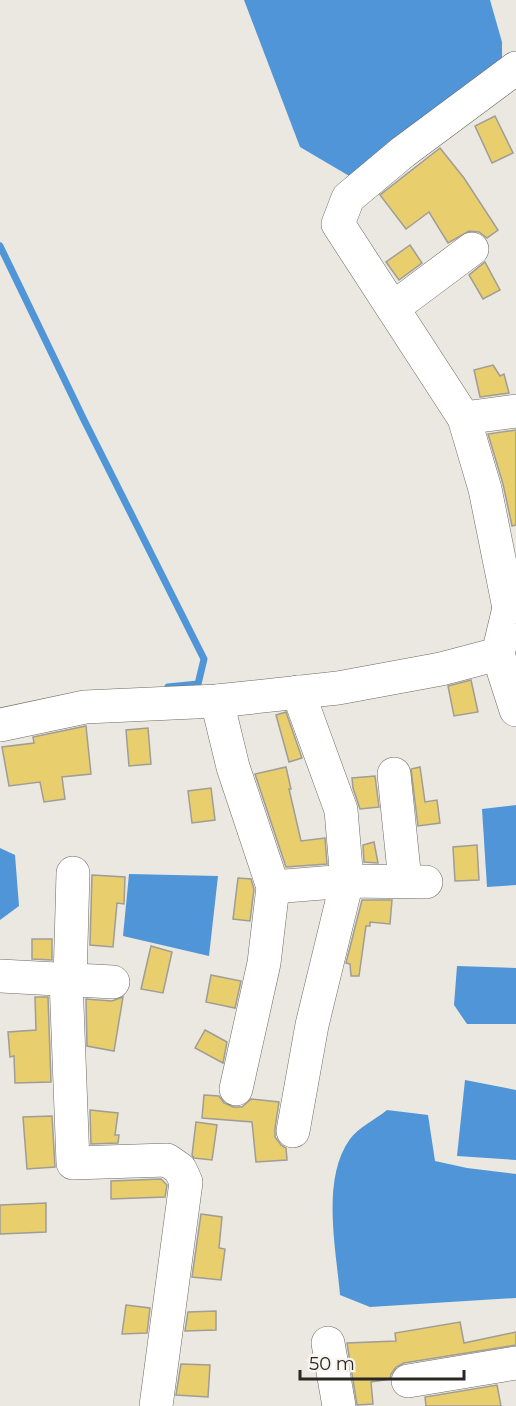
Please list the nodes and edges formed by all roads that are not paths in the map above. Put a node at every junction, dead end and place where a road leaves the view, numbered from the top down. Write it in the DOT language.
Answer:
graph roads {
  1 [pos="516,69"];
  2 [pos="472,249"];
  3 [pos="393,308"];
  4 [pos="516,411"];
  5 [pos="464,418"];
  6 [pos="512,608"];
  7 [pos="498,654"];
  8 [pos="298,692"];
  9 [pos="217,701"];
  10 [pos="516,710"];
  11 [pos="0,725"];
  12 [pos="394,774"];
  13 [pos="73,873"];
  14 [pos="346,881"];
  15 [pos="273,887"];
  16 [pos="0,976"];
  17 [pos="68,979"];
  18 [pos="112,982"];
  19 [pos="236,1089"];
  20 [pos="294,1131"];
  21 [pos="328,1343"];
  22 [pos="516,1363"];
  23 [pos="408,1381"];
  24 [pos="156,1406"];
  25 [pos="339,1406"];
  1 -- 3 [label="street"];
  2 -- 3 [label="street"];
  3 -- 5 [label="street"];
  4 -- 5 [label="street"];
  5 -- 6 [label="street"];
  6 -- 7 [label="street"];
  7 -- 8 [label="street"];
  7 -- 10 [label="street"];
  8 -- 9 [label="street"];
  8 -- 14 [label="street"];
  9 -- 11 [label="street"];
  9 -- 15 [label="street"];
  12 -- 14 [label="street"];
  13 -- 17 [label="street"];
  14 -- 15 [label="street"];
  14 -- 20 [label="street"];
  15 -- 19 [label="street"];
  16 -- 17 [label="street"];
  17 -- 18 [label="street"];
  17 -- 24 [label="street"];
  21 -- 25 [label="street"];
  22 -- 23 [label="street"];
}
